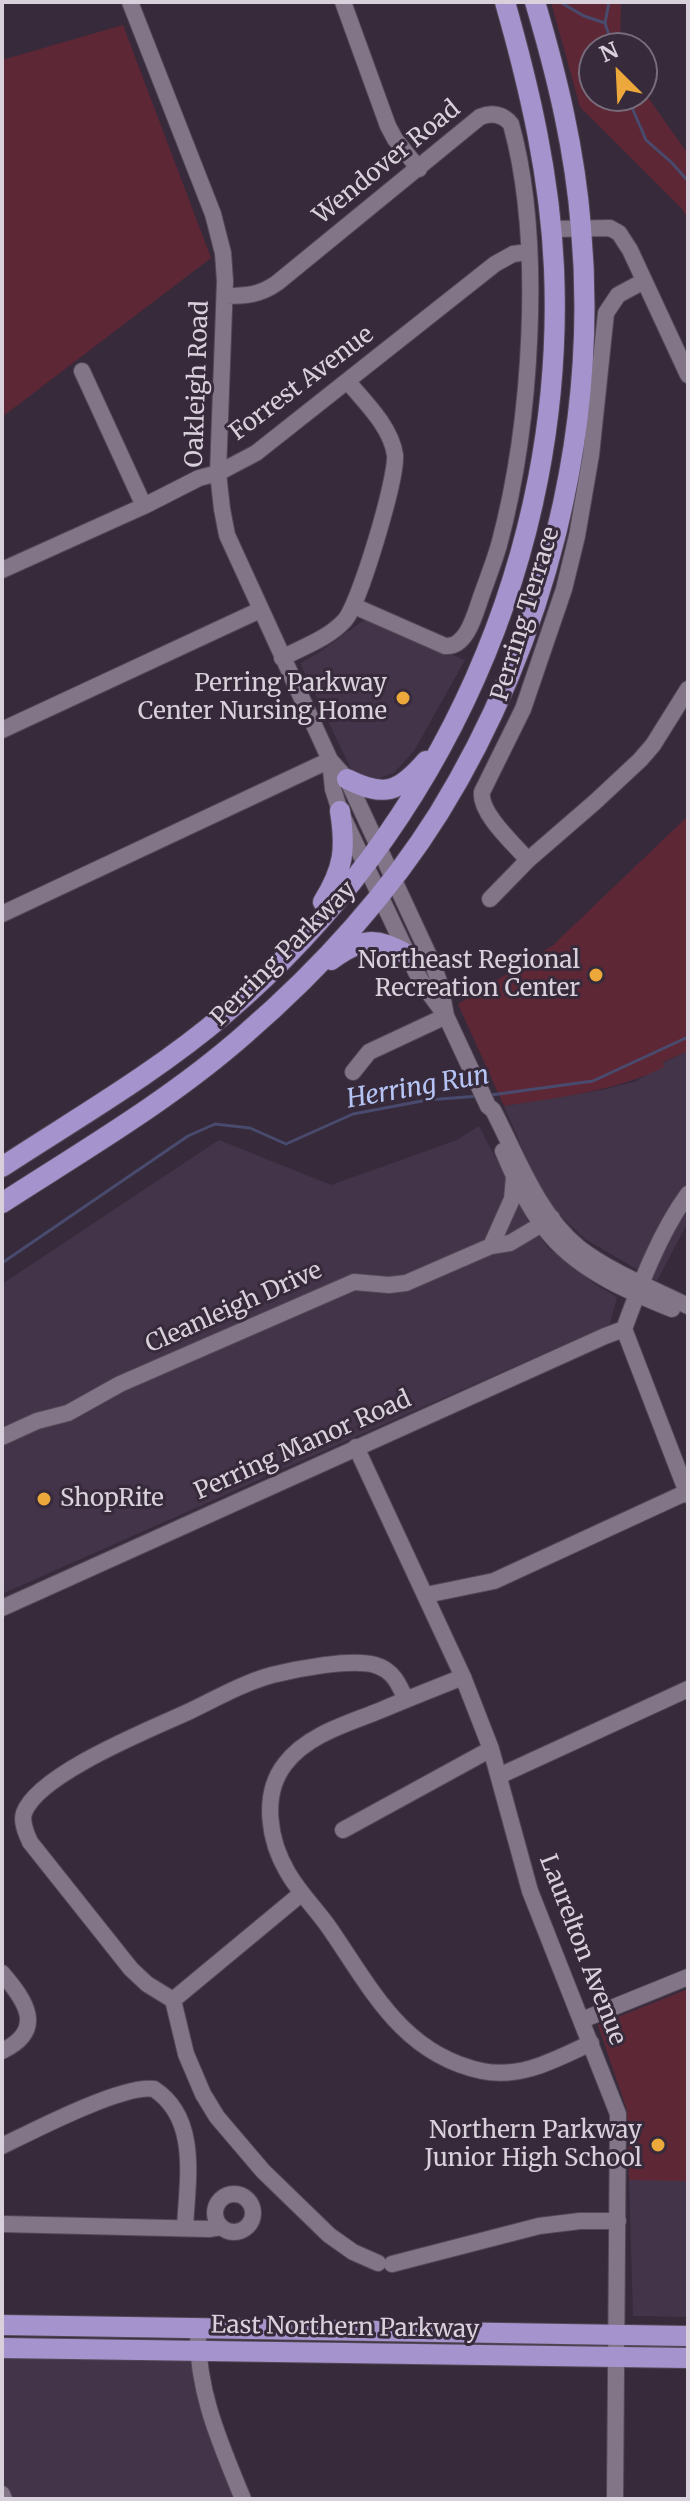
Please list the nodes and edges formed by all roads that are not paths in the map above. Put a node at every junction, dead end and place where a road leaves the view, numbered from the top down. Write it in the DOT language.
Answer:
graph roads {
  1 [pos="130,2"];
  2 [pos="343,2"];
  3 [pos="505,2"];
  4 [pos="535,2"];
  5 [pos="419,169"];
  6 [pos="551,229"];
  7 [pos="582,229"];
  8 [pos="528,252"];
  9 [pos="644,281"];
  10 [pos="225,296"];
  11 [pos="82,371"];
  12 [pos="688,375"];
  13 [pos="348,382"];
  14 [pos="218,473"];
  15 [pos="144,506"];
  16 [pos="2,570"];
  17 [pos="354,606"];
  18 [pos="260,610"];
  19 [pos="282,658"];
  20 [pos="688,689"];
  21 [pos="2,730"];
  22 [pos="451,730"];
  23 [pos="330,760"];
  24 [pos="347,779"];
  25 [pos="340,811"];
  26 [pos="379,847"];
  27 [pos="528,860"];
  28 [pos="365,866"];
  29 [pos="393,877"];
  30 [pos="380,895"];
  31 [pos="490,899"];
  32 [pos="2,914"];
  33 [pos="294,949"];
  34 [pos="408,955"];
  35 [pos="276,1006"];
  36 [pos="446,1016"];
  37 [pos="353,1072"];
  38 [pos="488,1106"];
  39 [pos="2,1167"];
  40 [pos="514,1177"];
  41 [pos="688,1194"];
  42 [pos="2,1203"];
  43 [pos="544,1216"];
  44 [pos="491,1246"];
  45 [pos="640,1289"];
  46 [pos="688,1306"];
  47 [pos="688,1316"];
  48 [pos="624,1329"];
  49 [pos="2,1437"];
  50 [pos="356,1447"];
  51 [pos="687,1494"];
  52 [pos="426,1595"];
  53 [pos="2,1608"];
  54 [pos="463,1677"];
  55 [pos="688,1689"];
  56 [pos="406,1700"];
  57 [pos="491,1749"];
  58 [pos="499,1776"];
  59 [pos="343,1830"];
  60 [pos="302,1893"];
  61 [pos="2,1973"];
  62 [pos="688,1977"];
  63 [pos="173,2000"];
  64 [pos="582,2020"];
  65 [pos="591,2043"];
  66 [pos="2,2051"];
  67 [pos="2,2146"];
  68 [pos="618,2221"];
  69 [pos="2,2224"];
  70 [pos="221,2227"];
  71 [pos="185,2228"];
  72 [pos="2,2325"];
  73 [pos="198,2328"];
  74 [pos="617,2334"];
  75 [pos="688,2336"];
  76 [pos="2,2348"];
  77 [pos="197,2352"];
  78 [pos="616,2356"];
  79 [pos="688,2358"];
  80 [pos="243,2499"];
  81 [pos="615,2499"];
  1 -- 10 [label="street, Oakleigh Road"];
  2 -- 5 [label="street"];
  3 -- 6 [label="main road, Perring Parkway"];
  4 -- 7 [label="main road, Perring Parkway"];
  5 -- 8 [label="street, Wendover Road"];
  5 -- 10 [label="street, Wendover Road"];
  6 -- 7 [label="street"];
  6 -- 22 [label="main road, Perring Parkway"];
  7 -- 9 [label="street"];
  7 -- 29 [label="main road, Perring Parkway"];
  8 -- 13 [label="street, Forrest Avenue"];
  8 -- 17 [label="street, Perring Terrace"];
  9 -- 12 [label="street"];
  9 -- 27 [label="street, Perring Terrace"];
  10 -- 14 [label="street, Oakleigh Road"];
  11 -- 15 [label="street"];
  13 -- 14 [label="street, Forrest Avenue"];
  13 -- 17 [label="street"];
  14 -- 15 [label="street, Forrest Avenue"];
  14 -- 18 [label="street, Oakleigh Road"];
  15 -- 16 [label="street, Forrest Avenue"];
  17 -- 19 [label="street"];
  18 -- 19 [label="street, Oakleigh Road"];
  18 -- 21 [label="street"];
  19 -- 23 [label="street, Oakleigh Road"];
  20 -- 27 [label="street"];
  22 -- 24 [label="main road"];
  22 -- 26 [label="main road, Perring Parkway"];
  23 -- 24 [label="street, Oakleigh Road"];
  23 -- 25 [label="street, Oakleigh Road"];
  23 -- 32 [label="street"];
  24 -- 26 [label="street, Oakleigh Road"];
  25 -- 28 [label="street, Oakleigh Road"];
  25 -- 33 [label="main road"];
  26 -- 28 [label="main road, Perring Parkway"];
  26 -- 29 [label="street, Oakleigh Road"];
  27 -- 31 [label="street"];
  28 -- 30 [label="street, Oakleigh Road"];
  28 -- 33 [label="main road, Perring Parkway"];
  29 -- 30 [label="main road, Perring Parkway"];
  29 -- 36 [label="street, Oakleigh Road"];
  30 -- 34 [label="street, Oakleigh Road"];
  30 -- 35 [label="main road, Perring Parkway"];
  33 -- 39 [label="main road, Perring Parkway"];
  34 -- 35 [label="main road"];
  34 -- 36 [label="street, Oakleigh Road"];
  35 -- 42 [label="main road, Perring Parkway"];
  36 -- 37 [label="street"];
  36 -- 38 [label="street, Oakleigh Road"];
  38 -- 40 [label="street, Oakleigh Road"];
  38 -- 43 [label="street, Oakleigh Road"];
  40 -- 43 [label="street, Oakleigh Road"];
  40 -- 44 [label="street"];
  41 -- 45 [label="street"];
  43 -- 44 [label="street, Cleanleigh Drive"];
  43 -- 45 [label="street, Oakleigh Road"];
  44 -- 49 [label="street, Cleanleigh Drive"];
  45 -- 46 [label="street"];
  45 -- 47 [label="street"];
  45 -- 48 [label="street"];
  48 -- 50 [label="street, Perring Manor Road"];
  48 -- 51 [label="street"];
  50 -- 52 [label="street, Laurelton Avenue"];
  50 -- 53 [label="street, Perring Manor Road"];
  51 -- 52 [label="street"];
  52 -- 54 [label="street, Laurelton Avenue"];
  54 -- 56 [label="street"];
  54 -- 57 [label="street, Laurelton Avenue"];
  55 -- 58 [label="street"];
  56 -- 60 [label="street"];
  56 -- 63 [label="street"];
  57 -- 58 [label="street, Laurelton Avenue"];
  57 -- 59 [label="street"];
  58 -- 64 [label="street, Laurelton Avenue"];
  60 -- 63 [label="street"];
  60 -- 65 [label="street"];
  61 -- 66 [label="street"];
  62 -- 64 [label="street"];
  63 -- 68 [label="street"];
  64 -- 65 [label="street, Laurelton Avenue"];
  65 -- 68 [label="street, Laurelton Avenue"];
  67 -- 71 [label="street"];
  68 -- 74 [label="street, Laurelton Avenue"];
  69 -- 71 [label="street"];
  70 -- 71 [label="street"];
  72 -- 73 [label="main road, East Northern Parkway"];
  73 -- 74 [label="main road, East Northern Parkway"];
  73 -- 77 [label="street"];
  74 -- 75 [label="main road, East Northern Parkway"];
  74 -- 78 [label="street, Laurelton Avenue"];
  76 -- 77 [label="main road, East Northern Parkway"];
  77 -- 78 [label="main road, East Northern Parkway"];
  77 -- 80 [label="street"];
  78 -- 79 [label="main road, East Northern Parkway"];
  78 -- 81 [label="street, Laurelton Avenue"];
}
